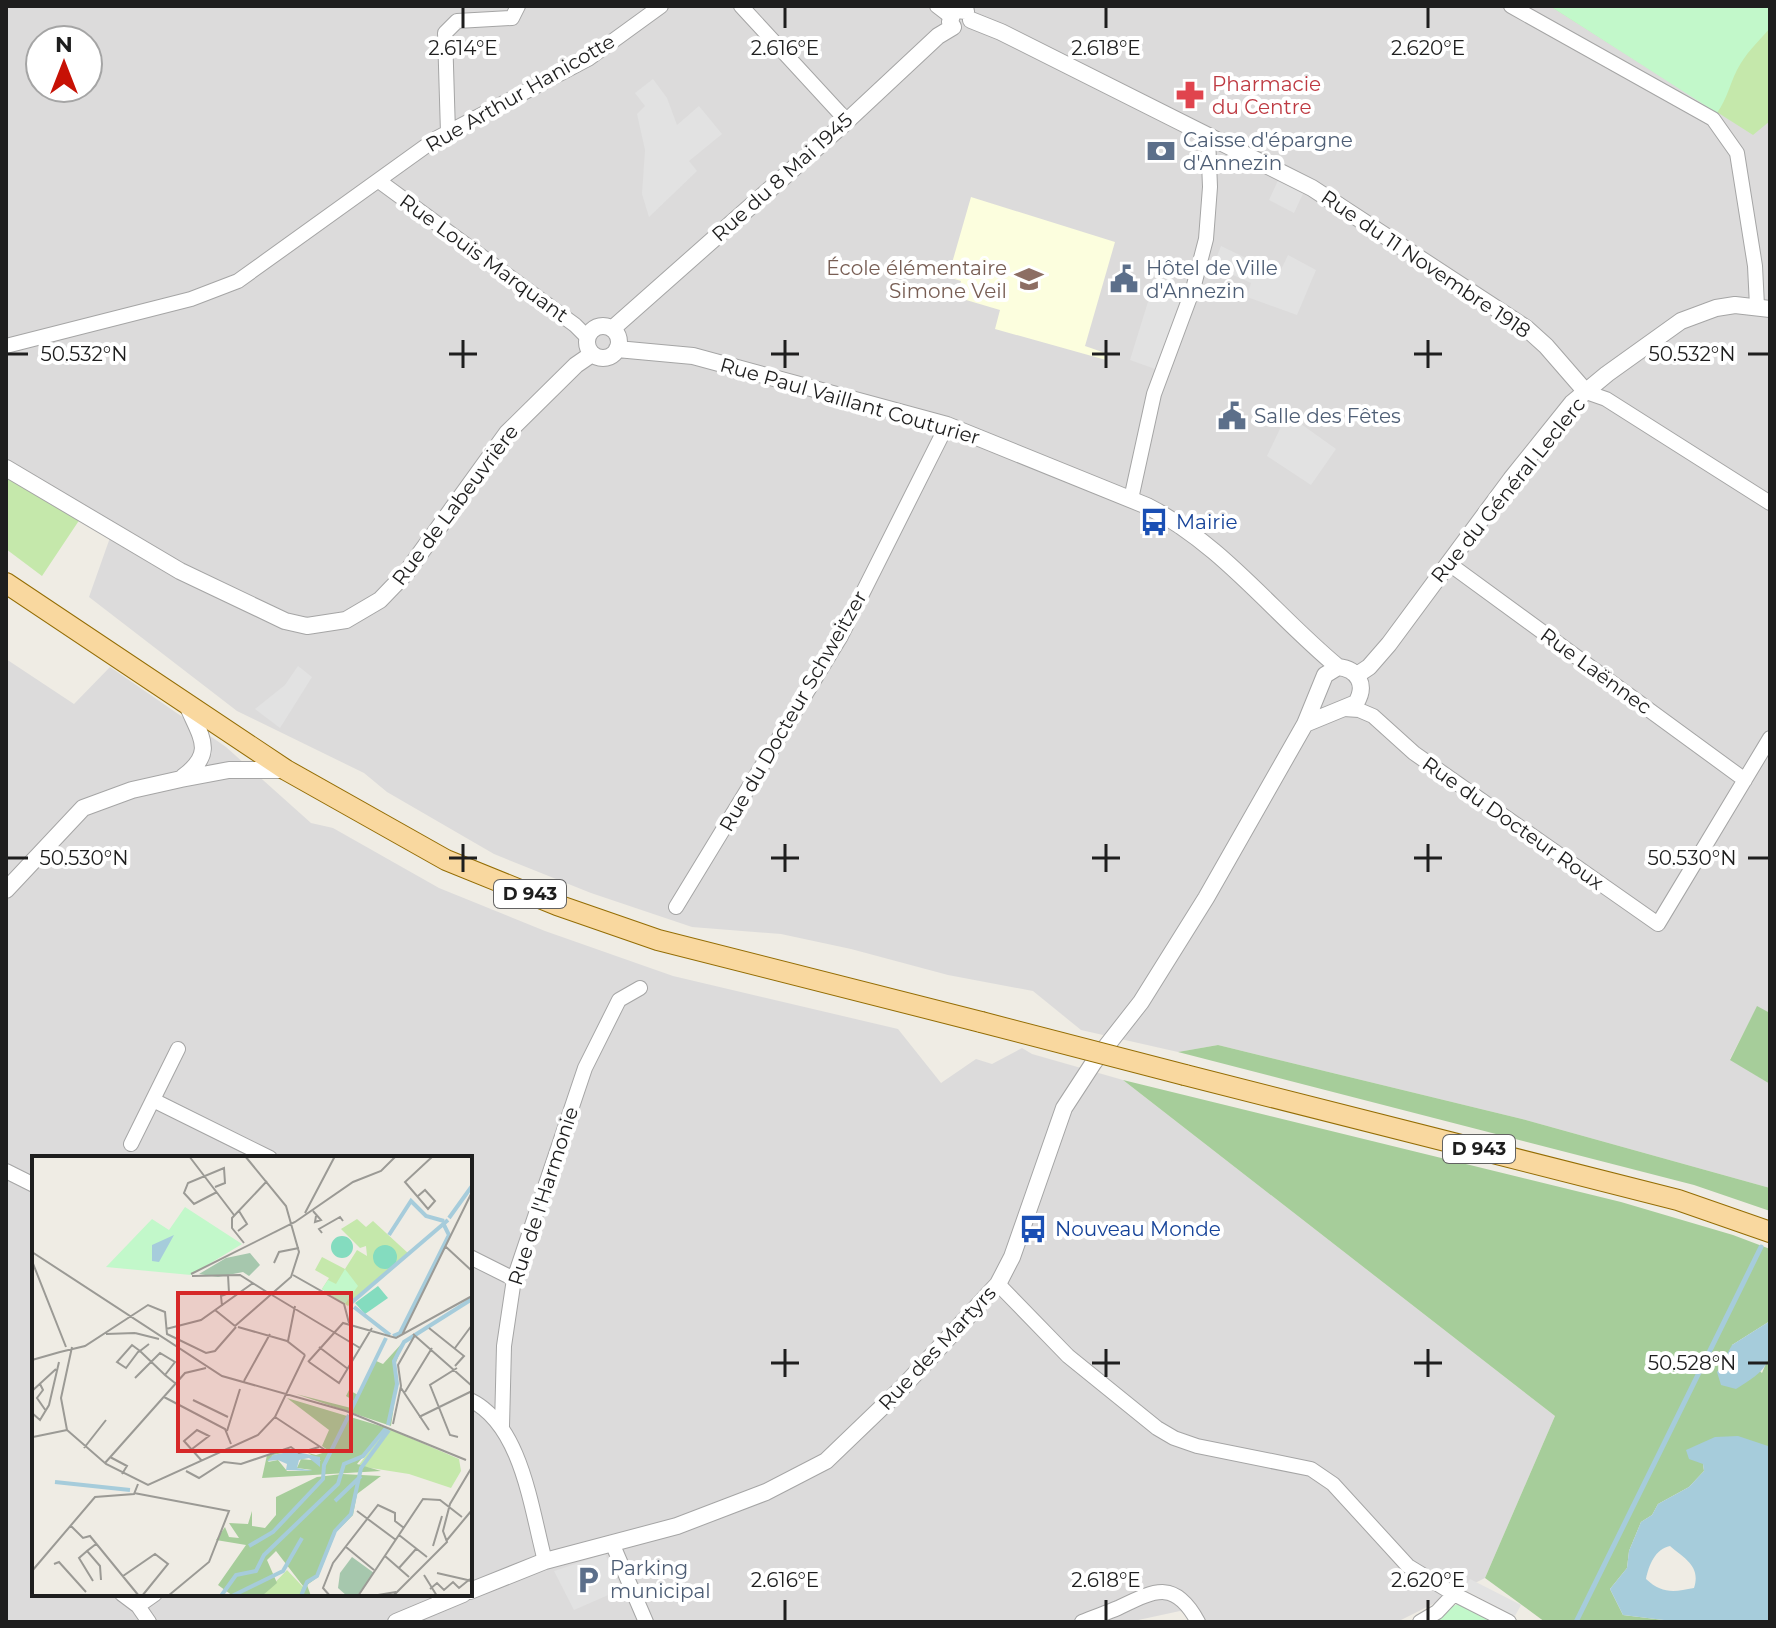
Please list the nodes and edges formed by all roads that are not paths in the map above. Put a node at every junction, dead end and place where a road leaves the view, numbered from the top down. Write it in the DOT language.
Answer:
graph roads {
  1 [pos="518,6"];
  2 [pos="661,6"];
  3 [pos="741,6"];
  4 [pos="1511,6"];
  5 [pos="958,14"];
  6 [pos="847,121"];
  7 [pos="448,133"];
  8 [pos="1208,137"];
  9 [pos="379,181"];
  10 [pos="1763,308"];
  11 [pos="612,329"];
  12 [pos="587,337"];
  13 [pos="6,346"];
  14 [pos="617,349"];
  15 [pos="592,354"];
  16 [pos="1586,392"];
  17 [pos="947,425"];
  18 [pos="6,468"];
  19 [pos="1131,499"];
  20 [pos="1770,503"];
  21 [pos="1448,563"];
  22 [pos="6,583"];
  23 [pos="1308,643"];
  24 [pos="1338,667"];
  25 [pos="1359,683"];
  26 [pos="1320,687"];
  27 [pos="188,707"];
  28 [pos="1341,709"];
  29 [pos="1373,716"];
  30 [pos="1305,724"];
  31 [pos="1770,738"];
  32 [pos="286,770"];
  33 [pos="181,779"];
  34 [pos="1745,780"];
  35 [pos="6,890"];
  36 [pos="676,907"];
  37 [pos="640,988"];
  38 [pos="178,1049"];
  39 [pos="153,1100"];
  40 [pos="131,1144"];
  41 [pos="266,1156"];
  42 [pos="6,1171"];
  43 [pos="32,1184"];
  44 [pos="1770,1232"];
  45 [pos="472,1258"];
  46 [pos="514,1279"];
  47 [pos="998,1284"];
  48 [pos="472,1401"];
  49 [pos="502,1426"];
  50 [pos="612,1543"];
  51 [pos="545,1561"];
  52 [pos="472,1590"];
  53 [pos="1454,1594"];
  54 [pos="125,1596"];
  55 [pos="152,1596"];
  56 [pos="458,1596"];
  57 [pos="138,1606"];
  58 [pos="149,1622"];
  59 [pos="396,1622"];
  60 [pos="646,1622"];
  61 [pos="1082,1622"];
  62 [pos="1198,1622"];
  63 [pos="1420,1622"];
  64 [pos="1509,1622"];
  1 -- 7 [label="street"];
  2 -- 7 [label="street, Rue Arthur Hanicotte"];
  3 -- 6 [label="street"];
  4 -- 10 [label="street"];
  5 -- 6 [label="street, Rue du 8 Mai 1945"];
  5 -- 8 [label="street, Rue du 11 Novembre 1918"];
  6 -- 11 [label="street, Rue du 8 Mai 1945"];
  7 -- 9 [label="street, Rue Arthur Hanicotte"];
  8 -- 16 [label="street, Rue du 11 Novembre 1918"];
  8 -- 19 [label="street"];
  9 -- 12 [label="street, Rue Louis Marquant"];
  9 -- 13 [label="street, Rue Arthur Hanicotte"];
  10 -- 16 [label="street, Rue du Général Leclerc"];
  11 -- 12 [label="street"];
  11 -- 14 [label="street"];
  12 -- 15 [label="street"];
  14 -- 15 [label="street"];
  14 -- 17 [label="street, Rue Paul Vaillant Couturier"];
  15 -- 18 [label="street, Rue de Labeuvrière"];
  16 -- 20 [label="street"];
  16 -- 21 [label="street, Rue du Général Leclerc"];
  17 -- 19 [label="street, Rue Paul Vaillant Couturier"];
  17 -- 36 [label="street, Rue du Docteur Schweitzer"];
  19 -- 23 [label="street, Rue Paul Vaillant Couturier"];
  21 -- 25 [label="street, Rue du Général Leclerc"];
  21 -- 34 [label="street, Rue Laënnec"];
  22 -- 27 [label="main road, D 943"];
  23 -- 24 [label="street, Rue Paul Vaillant Couturier"];
  23 -- 26 [label="street, Rue Paul Vaillant Couturier"];
  24 -- 25 [label="street"];
  24 -- 26 [label="street"];
  25 -- 28 [label="street"];
  25 -- 29 [label="street, Rue du Docteur Roux"];
  26 -- 28 [label="street"];
  26 -- 30 [label="street"];
  27 -- 32 [label="main road, D 943"];
  27 -- 33 [label="street"];
  28 -- 29 [label="street, Rue du Docteur Roux"];
  28 -- 30 [label="street"];
  29 -- 34 [label="street, Rue du Docteur Roux"];
  30 -- 47 [label="street, Rue des Martyrs"];
  31 -- 34 [label="street"];
  32 -- 33 [label="street"];
  32 -- 44 [label="main road, D 943, bridge"];
  33 -- 35 [label="street"];
  37 -- 46 [label="street, Rue de l'Harmonie"];
  38 -- 39 [label="street"];
  39 -- 40 [label="street"];
  39 -- 41 [label="street"];
  42 -- 43 [label="street"];
  45 -- 46 [label="street"];
  46 -- 49 [label="street, Rue de l'Harmonie"];
  47 -- 50 [label="street, Rue des Martyrs"];
  47 -- 53 [label="street"];
  48 -- 49 [label="street"];
  49 -- 51 [label="street"];
  50 -- 51 [label="street, Rue des Martyrs"];
  50 -- 60 [label="street"];
  51 -- 52 [label="street, Rue des Martyrs"];
  53 -- 63 [label="street"];
  53 -- 64 [label="street"];
  54 -- 57 [label="street"];
  55 -- 57 [label="street"];
  56 -- 59 [label="street"];
  57 -- 58 [label="street"];
  61 -- 62 [label="street"];
}
